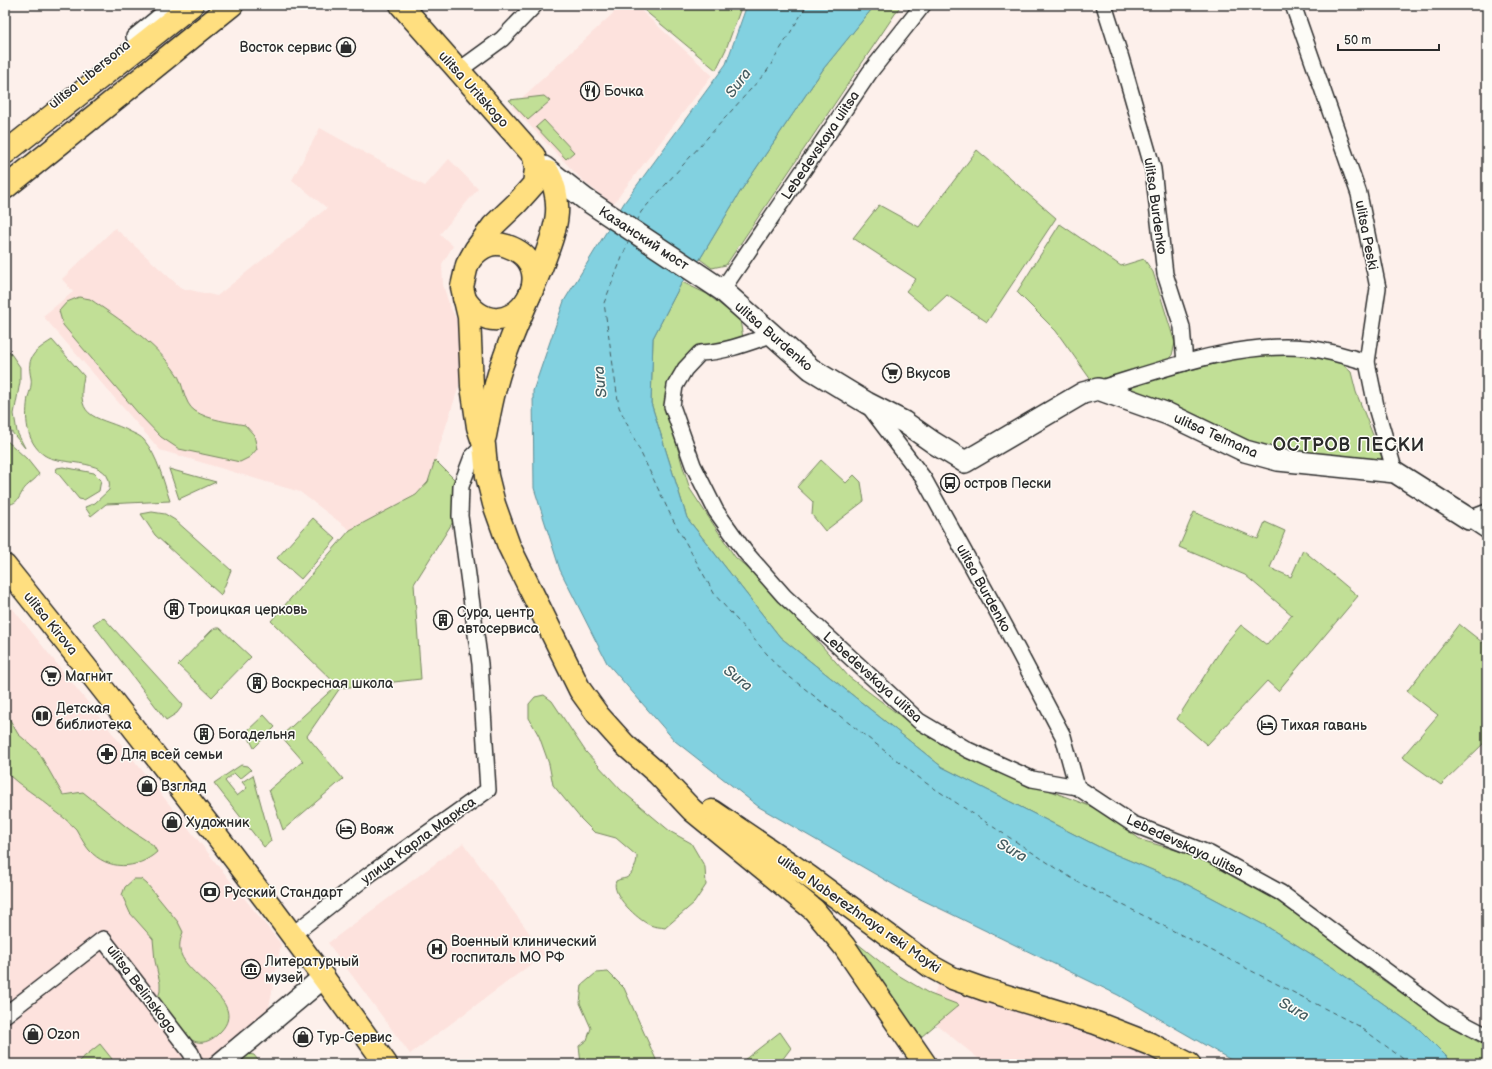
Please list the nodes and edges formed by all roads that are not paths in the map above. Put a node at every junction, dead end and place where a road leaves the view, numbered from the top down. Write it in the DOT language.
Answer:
graph roads {
  1 [pos="173,5"];
  2 [pos="192,5"];
  3 [pos="232,5"];
  4 [pos="401,5"];
  5 [pos="422,5"];
  6 [pos="535,5"];
  7 [pos="923,5"];
  8 [pos="1104,5"];
  9 [pos="1293,5"];
  10 [pos="425,34"];
  11 [pos="458,71"];
  12 [pos="5,143"];
  13 [pos="5,153"];
  14 [pos="541,164"];
  15 [pos="5,188"];
  16 [pos="471,258"];
  17 [pos="704,278"];
  18 [pos="722,290"];
  19 [pos="532,292"];
  20 [pos="464,298"];
  21 [pos="771,335"];
  22 [pos="1367,362"];
  23 [pos="1185,363"];
  24 [pos="1098,389"];
  25 [pos="867,403"];
  26 [pos="484,445"];
  27 [pos="1395,472"];
  28 [pos="1478,515"];
  29 [pos="1487,531"];
  30 [pos="5,566"];
  31 [pos="657,773"];
  32 [pos="1078,786"];
  33 [pos="292,936"];
  34 [pos="324,977"];
  35 [pos="5,1015"];
  36 [pos="1487,1036"];
  37 [pos="195,1064"];
  38 [pos="220,1064"];
  39 [pos="386,1064"];
  40 [pos="925,1064"];
  41 [pos="1189,1064"];
  1 -- 12 [label="street, ulitsa Libersona"];
  2 -- 13 [label="main road"];
  3 -- 15 [label="main road"];
  4 -- 10 [label="main road, ulitsa Uritskogo"];
  5 -- 10 [label="main road"];
  6 -- 11 [label="street"];
  7 -- 18 [label="street, Lebedevskaya ulitsa"];
  8 -- 23 [label="street, ulitsa Burdenko"];
  9 -- 22 [label="street, ulitsa Peski"];
  10 -- 11 [label="main road, ulitsa Uritskogo"];
  11 -- 14 [label="main road, ulitsa Uritskogo"];
  14 -- 16 [label="main road"];
  14 -- 17 [label="street, Казанский мост"];
  14 -- 19 [label="main road"];
  16 -- 19 [label="main road"];
  16 -- 20 [label="main road"];
  17 -- 18 [label="street, ulitsa Burdenko"];
  18 -- 21 [label="street, ulitsa Burdenko"];
  19 -- 20 [label="main road"];
  19 -- 26 [label="main road"];
  20 -- 26 [label="main road"];
  21 -- 25 [label="street, ulitsa Burdenko"];
  21 -- 32 [label="street, Lebedevskaya ulitsa"];
  22 -- 23 [label="street, ulitsa Burdenko"];
  22 -- 27 [label="street, ulitsa Peski"];
  23 -- 24 [label="street, ulitsa Burdenko"];
  24 -- 25 [label="street, ulitsa Burdenko"];
  24 -- 27 [label="street, ulitsa Telmana"];
  25 -- 32 [label="street, ulitsa Burdenko"];
  26 -- 31 [label="main road"];
  26 -- 33 [label="street, улица Карла Маркса"];
  27 -- 28 [label="street, ulitsa Telmana"];
  28 -- 29 [label="street, ulitsa Telmana"];
  30 -- 33 [label="main road, ulitsa Kirova"];
  31 -- 40 [label="main road"];
  31 -- 41 [label="main road, ulitsa Naberezhnaya reki Moyki"];
  32 -- 36 [label="street, Lebedevskaya ulitsa"];
  33 -- 34 [label="main road, ulitsa Kirova"];
  34 -- 38 [label="street"];
  34 -- 39 [label="main road, ulitsa Kirova"];
  35 -- 37 [label="street, ulitsa Belinskogo"];
}
